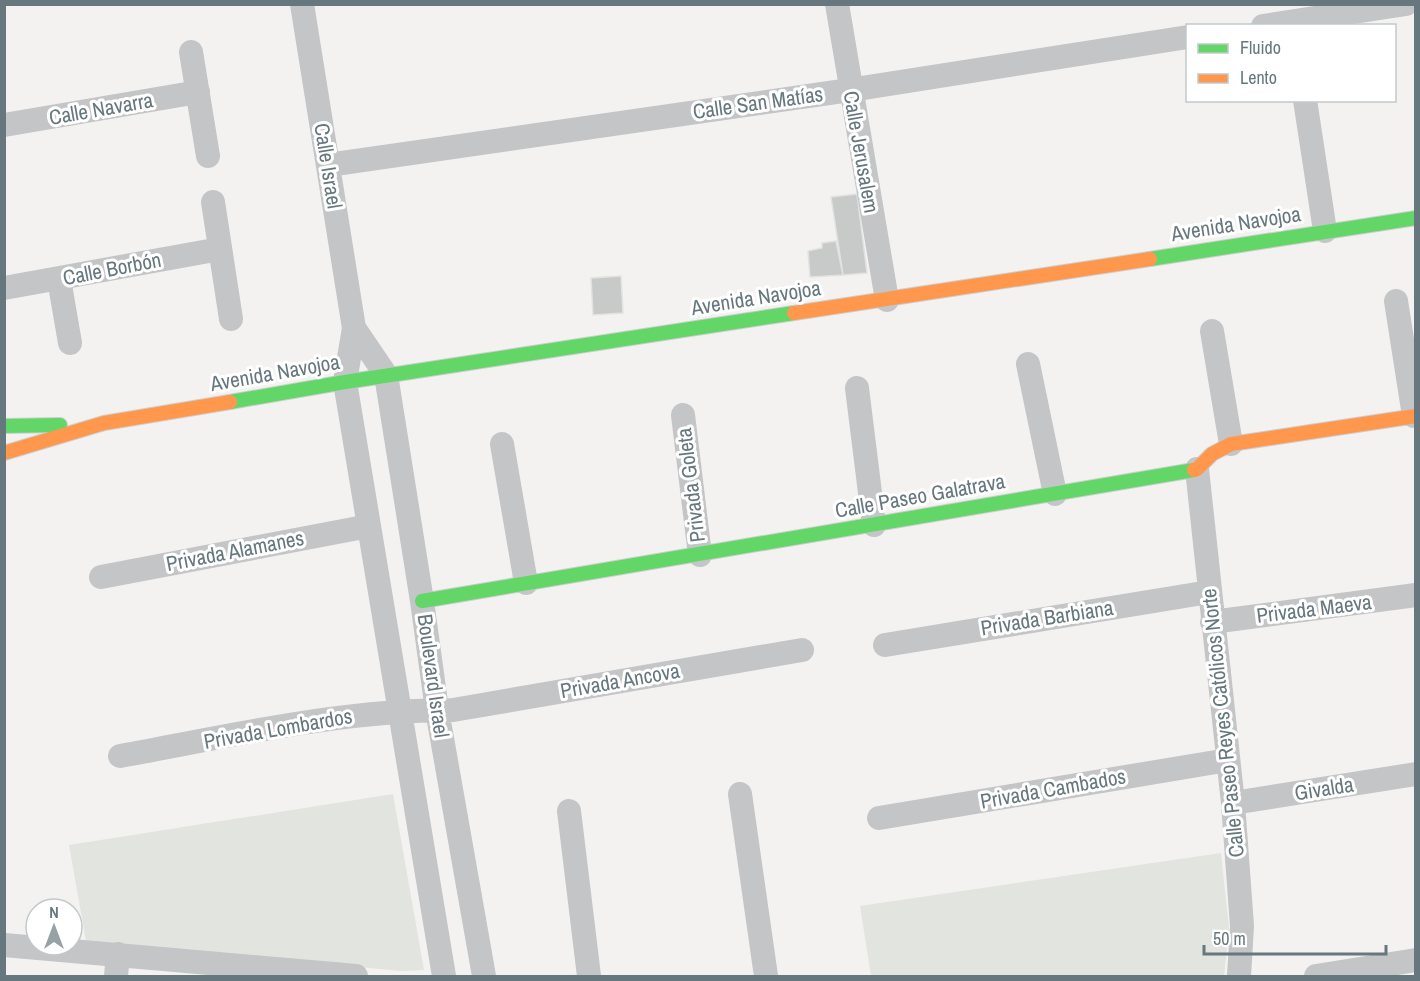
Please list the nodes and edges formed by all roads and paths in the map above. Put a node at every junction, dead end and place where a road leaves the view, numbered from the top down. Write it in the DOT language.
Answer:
graph roads {
  1 [pos="302,4"];
  2 [pos="837,4"];
  3 [pos="1406,4"];
  4 [pos="1292,17"];
  5 [pos="1269,24"];
  6 [pos="1186,37"];
  7 [pos="191,52"];
  8 [pos="850,90"];
  9 [pos="198,92"];
  10 [pos="1305,102"];
  11 [pos="4,125"];
  12 [pos="208,156"];
  13 [pos="328,165"];
  14 [pos="213,202"];
  15 [pos="1416,218"];
  16 [pos="1325,231"];
  17 [pos="220,249"];
  18 [pos="59,279"];
  19 [pos="4,288"];
  20 [pos="887,300"];
  21 [pos="1396,301"];
  22 [pos="231,319"];
  23 [pos="354,328"];
  24 [pos="1212,331"];
  25 [pos="70,343"];
  26 [pos="1028,364"];
  27 [pos="386,375"];
  28 [pos="345,382"];
  29 [pos="857,388"];
  30 [pos="683,415"];
  31 [pos="1415,416"];
  32 [pos="104,423"];
  33 [pos="4,426"];
  34 [pos="502,444"];
  35 [pos="1232,444"];
  36 [pos="4,453"];
  37 [pos="1197,469"];
  38 [pos="1055,494"];
  39 [pos="874,525"];
  40 [pos="369,526"];
  41 [pos="700,555"];
  42 [pos="101,577"];
  43 [pos="526,583"];
  44 [pos="1209,592"];
  45 [pos="1416,595"];
  46 [pos="422,601"];
  47 [pos="1212,622"];
  48 [pos="885,645"];
  49 [pos="802,650"];
  50 [pos="437,710"];
  51 [pos="399,711"];
  52 [pos="120,756"];
  53 [pos="1228,760"];
  54 [pos="1416,774"];
  55 [pos="740,794"];
  56 [pos="1233,803"];
  57 [pos="569,811"];
  58 [pos="879,818"];
  59 [pos="4,945"];
  60 [pos="1416,960"];
  61 [pos="117,965"];
  62 [pos="225,970"];
  63 [pos="356,976"];
  64 [pos="444,976"];
  65 [pos="484,976"];
  66 [pos="589,976"];
  67 [pos="766,976"];
  68 [pos="1239,976"];
  69 [pos="1316,976"];
  1 -- 13 [label="street, Calle Israel"];
  2 -- 8 [label="street, Calle Jerusalem"];
  3 -- 4 [label="street"];
  4 -- 5 [label="street"];
  6 -- 8 [label="street, Calle San Matías"];
  7 -- 9 [label="street"];
  8 -- 13 [label="street, Calle San Matías"];
  8 -- 20 [label="street, Calle Jerusalem"];
  9 -- 11 [label="street, Calle Navarra"];
  9 -- 12 [label="street"];
  10 -- 16 [label="street"];
  13 -- 23 [label="street, Calle Israel"];
  14 -- 17 [label="street"];
  15 -- 16 [label="street, Avenida Navojoa"];
  16 -- 20 [label="street, Avenida Navojoa"];
  17 -- 18 [label="street, Calle Borbón"];
  17 -- 22 [label="street"];
  18 -- 19 [label="street, Calle Borbón"];
  18 -- 25 [label="street"];
  20 -- 27 [label="street, Avenida Navojoa"];
  21 -- 31 [label="street"];
  23 -- 27 [label="street, Calle Israel"];
  23 -- 28 [label="street, Calle Israel"];
  24 -- 35 [label="street"];
  26 -- 38 [label="street"];
  27 -- 28 [label="street, Avenida Navojoa"];
  27 -- 46 [label="street, Boulevard Israel"];
  28 -- 32 [label="street, Avenida Navojoa"];
  28 -- 40 [label="street, Boulevard Israel"];
  29 -- 39 [label="street"];
  30 -- 41 [label="street, Privada Goleta"];
  31 -- 35 [label="street"];
  32 -- 33 [label="street, Avenida Navojoa"];
  32 -- 36 [label="street, Avenida Navojoa"];
  34 -- 43 [label="street"];
  35 -- 37 [label="street"];
  37 -- 38 [label="street, Calle Paseo Galatrava"];
  37 -- 44 [label="street, Calle Paseo Reyes Católicos Norte"];
  38 -- 39 [label="street, Calle Paseo Galatrava"];
  39 -- 41 [label="street, Calle Paseo Galatrava"];
  40 -- 42 [label="street, Privada Alamanes"];
  40 -- 51 [label="street, Boulevard Israel"];
  41 -- 43 [label="street, Calle Paseo Galatrava"];
  43 -- 46 [label="street, Calle Paseo Galatrava"];
  44 -- 47 [label="street, Calle Paseo Reyes Católicos Norte"];
  44 -- 48 [label="street, Privada Barbiana"];
  45 -- 47 [label="street, Privada Maeva"];
  46 -- 50 [label="street, Boulevard Israel"];
  47 -- 53 [label="street, Calle Paseo Reyes Católicos Norte"];
  49 -- 50 [label="street, Privada Ancova"];
  50 -- 51 [label="street, Privada Lombardos"];
  50 -- 65 [label="street, Boulevard Israel"];
  51 -- 52 [label="street, Privada Lombardos"];
  51 -- 64 [label="street, Boulevard Israel"];
  53 -- 56 [label="street, Calle Paseo Reyes Católicos Norte"];
  53 -- 58 [label="street, Privada Cambados"];
  54 -- 56 [label="street, Givalda"];
  55 -- 67 [label="street"];
  56 -- 68 [label="street, Calle Paseo Reyes Católicos Norte"];
  57 -- 66 [label="street"];
  59 -- 61 [label="street"];
  60 -- 69 [label="street"];
  61 -- 62 [label="street"];
  62 -- 63 [label="street"];
}
